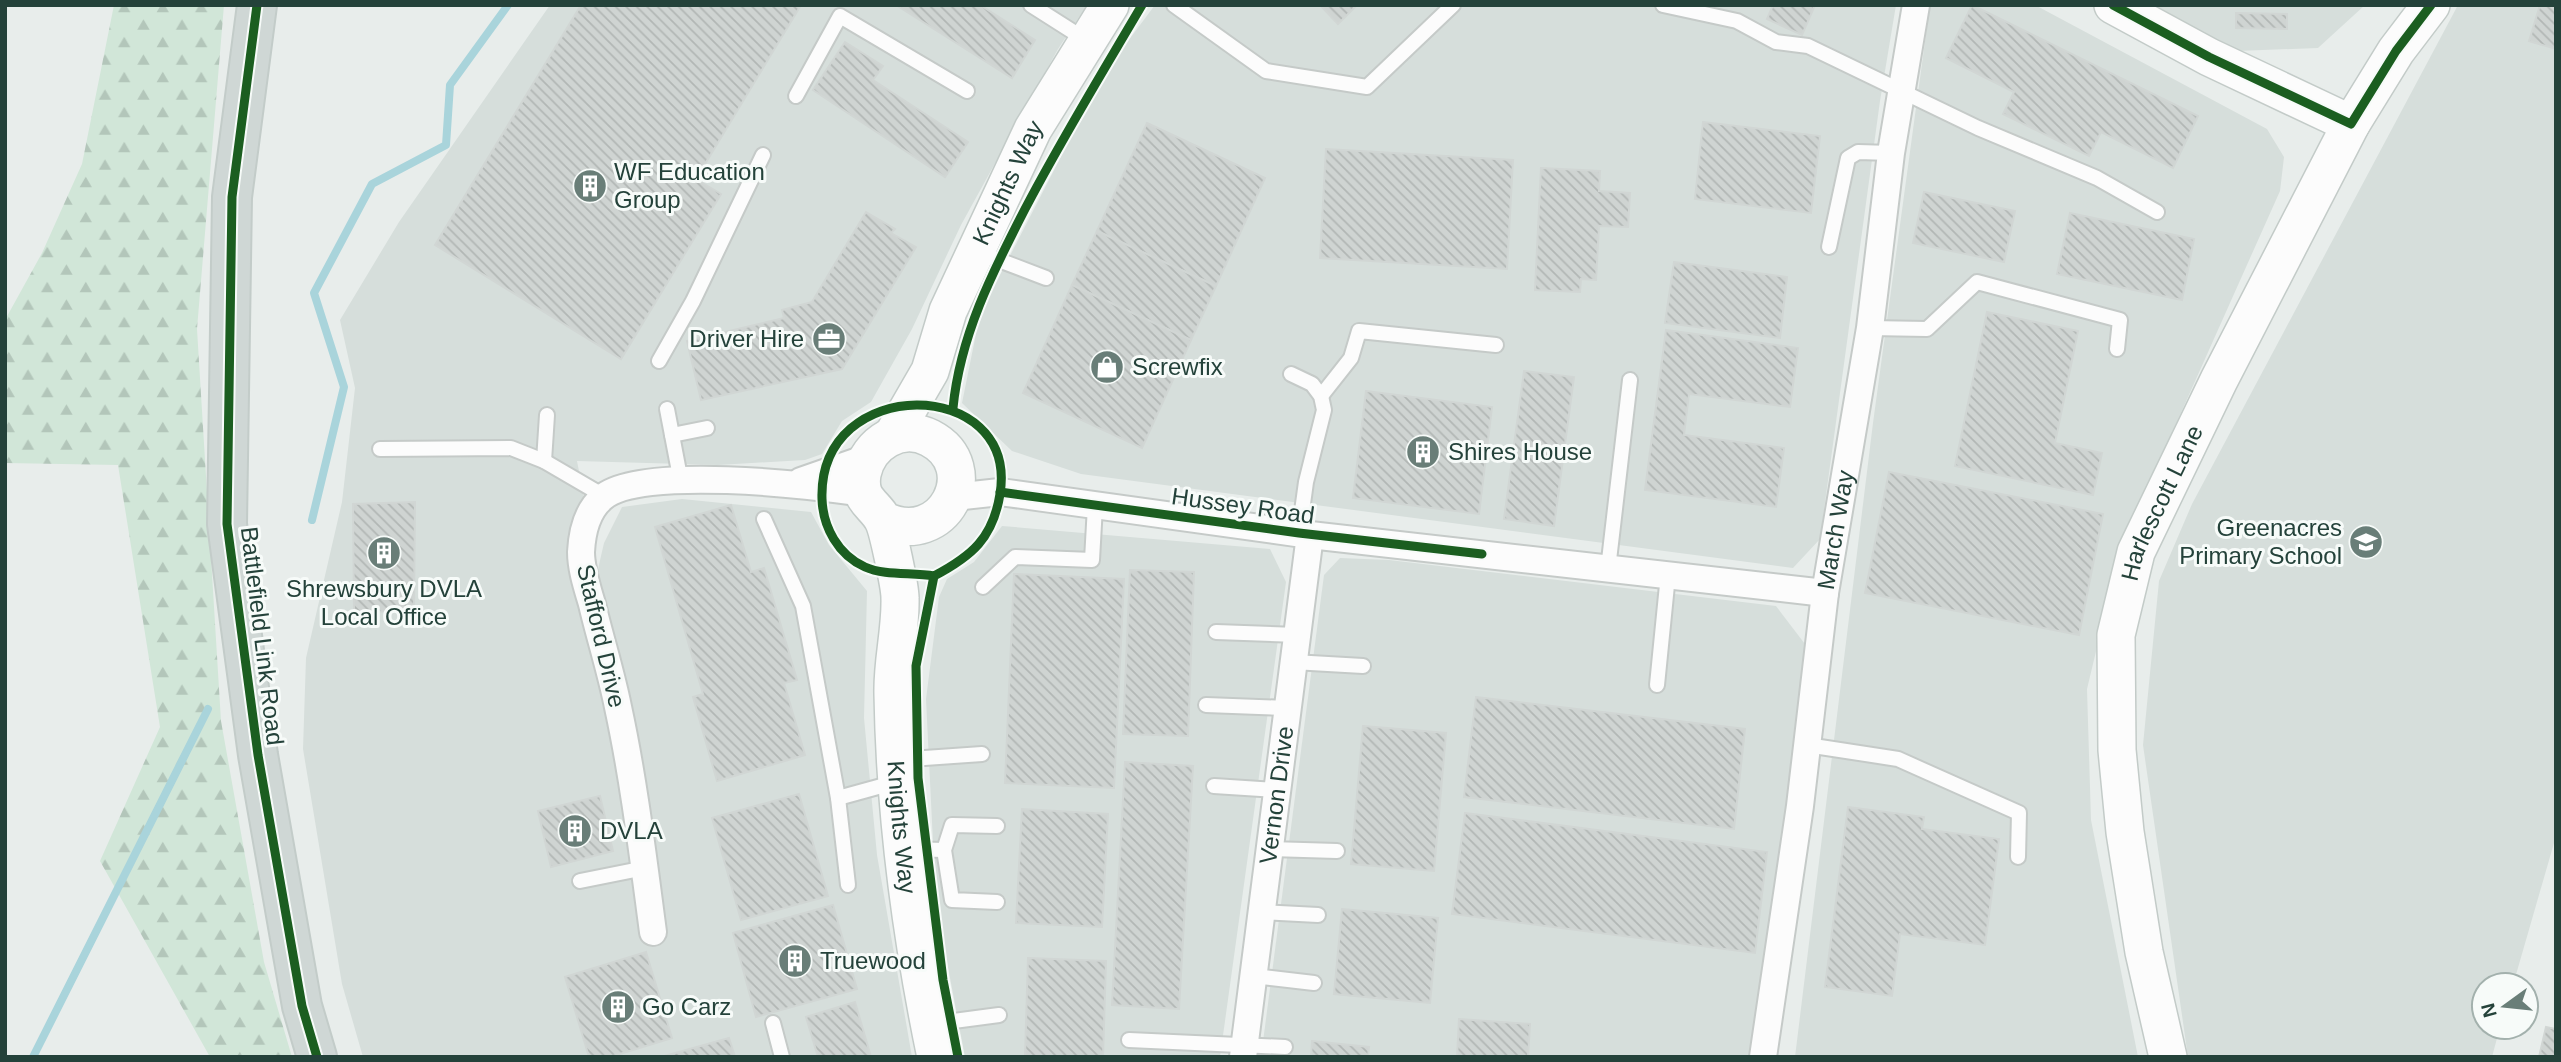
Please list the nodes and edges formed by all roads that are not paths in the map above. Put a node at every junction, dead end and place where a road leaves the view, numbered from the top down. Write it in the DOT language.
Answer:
graph roads {
  1 [pos="257,5"];
  2 [pos="1031,5"];
  3 [pos="1110,5"];
  4 [pos="1174,5"];
  5 [pos="1452,5"];
  6 [pos="1663,5"];
  7 [pos="1916,5"];
  8 [pos="2113,5"];
  9 [pos="2431,5"];
  10 [pos="1088,41"];
  11 [pos="967,91"];
  12 [pos="1904,92"];
  13 [pos="796,96"];
  14 [pos="2351,124"];
  15 [pos="1891,153"];
  16 [pos="763,155"];
  17 [pos="2157,212"];
  18 [pos="1829,247"];
  19 [pos="974,251"];
  20 [pos="1046,278"];
  21 [pos="1870,328"];
  22 [pos="1496,345"];
  23 [pos="2117,349"];
  24 [pos="659,361"];
  25 [pos="1291,374"];
  26 [pos="1630,380"];
  27 [pos="1321,396"];
  28 [pos="667,409"];
  29 [pos="547,415"];
  30 [pos="707,428"];
  31 [pos="672,435"];
  32 [pos="380,449"];
  33 [pos="544,461"];
  34 [pos="897,467"];
  35 [pos="681,482"];
  36 [pos="1000,492"];
  37 [pos="604,496"];
  38 [pos="1095,506"];
  39 [pos="942,510"];
  40 [pos="764,519"];
  41 [pos="1304,534"];
  42 [pos="1608,569"];
  43 [pos="1668,575"];
  44 [pos="984,587"];
  45 [pos="1825,593"];
  46 [pos="900,596"];
  47 [pos="1216,632"];
  48 [pos="1297,635"];
  49 [pos="1293,662"];
  50 [pos="1363,666"];
  51 [pos="1657,685"];
  52 [pos="1206,705"];
  53 [pos="1287,708"];
  54 [pos="1807,745"];
  55 [pos="982,754"];
  56 [pos="895,771"];
  57 [pos="1214,786"];
  58 [pos="1277,790"];
  59 [pos="838,798"];
  60 [pos="997,826"];
  61 [pos="902,848"];
  62 [pos="1270,849"];
  63 [pos="944,850"];
  64 [pos="1337,851"];
  65 [pos="2018,857"];
  66 [pos="645,868"];
  67 [pos="580,881"];
  68 [pos="848,885"];
  69 [pos="998,902"];
  70 [pos="1262,912"];
  71 [pos="1318,915"];
  72 [pos="653,932"];
  73 [pos="1254,976"];
  74 [pos="1314,983"];
  75 [pos="999,1015"];
  76 [pos="773,1023"];
  77 [pos="1129,1040"];
  78 [pos="933,1041"];
  79 [pos="1285,1047"];
  80 [pos="1244,1052"];
  81 [pos="317,1057"];
  82 [pos="782,1057"];
  83 [pos="1763,1057"];
  84 [pos="2168,1057"];
  1 -- 81 [label="main road, Battlefield Link Road"];
  2 -- 10 [label="lane"];
  3 -- 10 [label="street, Knights Way"];
  4 -- 5 [label="lane"];
  6 -- 12 [label="lane"];
  7 -- 12 [label="street, March Way"];
  8 -- 14 [label="street"];
  9 -- 14 [label="street, Harlescott Lane"];
  10 -- 19 [label="street, Knights Way"];
  11 -- 13 [label="lane"];
  12 -- 15 [label="street, March Way"];
  12 -- 17 [label="lane"];
  14 -- 84 [label="street, Harlescott Lane"];
  15 -- 18 [label="lane"];
  15 -- 21 [label="street, March Way"];
  16 -- 24 [label="lane"];
  19 -- 20 [label="lane"];
  19 -- 34 [label="street, Knights Way"];
  21 -- 23 [label="lane"];
  21 -- 45 [label="street, March Way"];
  22 -- 27 [label="lane"];
  25 -- 27 [label="lane"];
  26 -- 42 [label="lane"];
  27 -- 41 [label="lane"];
  28 -- 31 [label="lane"];
  29 -- 33 [label="lane"];
  30 -- 31 [label="lane"];
  31 -- 35 [label="lane"];
  32 -- 33 [label="lane"];
  33 -- 37 [label="lane"];
  34 -- 35 [label="street"];
  34 -- 36 [label="street, Hussey Road"];
  34 -- 39 [label="street, Knights Way"];
  34 -- 39 [label="street"];
  34 -- 46 [label="street, Knights Way"];
  35 -- 37 [label="street"];
  36 -- 38 [label="street, Hussey Road"];
  36 -- 39 [label="street, Hussey Road"];
  37 -- 66 [label="street, Stafford Drive"];
  38 -- 41 [label="street, Hussey Road"];
  38 -- 44 [label="lane"];
  39 -- 46 [label="street, Knights Way"];
  40 -- 59 [label="lane"];
  41 -- 42 [label="street, Hussey Road"];
  41 -- 48 [label="street, Vernon Drive"];
  42 -- 43 [label="street, Hussey Road"];
  43 -- 45 [label="street, Hussey Road"];
  43 -- 51 [label="lane"];
  45 -- 54 [label="street, March Way"];
  46 -- 56 [label="street, Knights Way"];
  47 -- 48 [label="lane"];
  48 -- 49 [label="street, Vernon Drive"];
  49 -- 50 [label="lane"];
  49 -- 53 [label="street, Vernon Drive"];
  52 -- 53 [label="lane"];
  53 -- 58 [label="street, Vernon Drive"];
  54 -- 65 [label="lane"];
  54 -- 83 [label="street, March Way"];
  55 -- 56 [label="lane"];
  56 -- 59 [label="lane"];
  56 -- 61 [label="street, Knights Way"];
  57 -- 58 [label="lane"];
  58 -- 62 [label="street, Vernon Drive"];
  59 -- 68 [label="lane"];
  60 -- 63 [label="lane"];
  61 -- 63 [label="lane"];
  61 -- 78 [label="street, Knights Way"];
  62 -- 64 [label="lane"];
  62 -- 70 [label="street, Vernon Drive"];
  63 -- 69 [label="lane"];
  66 -- 67 [label="lane"];
  66 -- 72 [label="street, Stafford Drive"];
  70 -- 71 [label="lane"];
  70 -- 73 [label="street, Vernon Drive"];
  73 -- 74 [label="lane"];
  73 -- 80 [label="street, Vernon Drive"];
  75 -- 78 [label="lane"];
  76 -- 82 [label="lane"];
  77 -- 80 [label="lane"];
  79 -- 80 [label="lane"];
}
